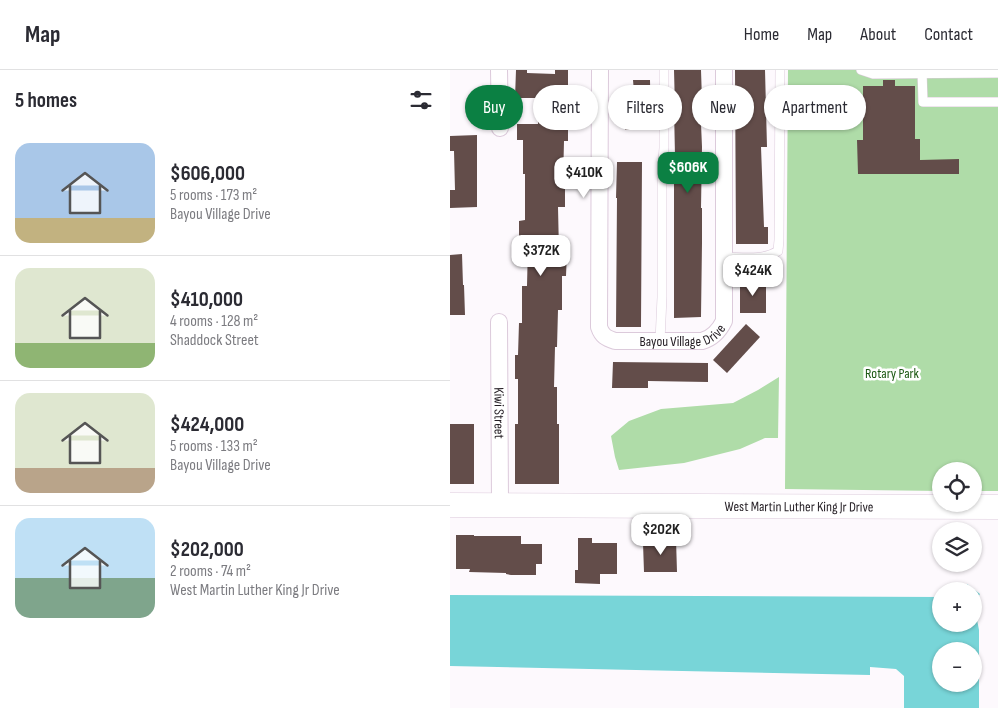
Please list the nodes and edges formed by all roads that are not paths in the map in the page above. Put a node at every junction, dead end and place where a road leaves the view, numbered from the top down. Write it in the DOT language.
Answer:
graph roads {
  1 [pos="499,70"];
  2 [pos="600,70"];
  3 [pos="664,70"];
  4 [pos="724,70"];
  5 [pos="780,70"];
  6 [pos="861,70"];
  7 [pos="922,72"];
  8 [pos="998,73"];
  9 [pos="499,85"];
  10 [pos="998,102"];
  11 [pos="724,257"];
  12 [pos="498,322"];
  13 [pos="660,341"];
  14 [pos="450,505"];
  15 [pos="500,505"];
  16 [pos="998,507"];
  1 -- 9 [label="street"];
  2 -- 13 [label="street, Bayou Village Drive"];
  3 -- 13 [label="lane"];
  4 -- 11 [label="street, Bayou Village Drive"];
  5 -- 11 [label="lane"];
  6 -- 7 [label="lane"];
  7 -- 8 [label="lane"];
  7 -- 10 [label="lane"];
  11 -- 13 [label="street, Bayou Village Drive"];
  12 -- 15 [label="street, Kiwi Street"];
  14 -- 15 [label="street, West Martin Luther King Jr Drive"];
  15 -- 16 [label="street, West Martin Luther King Jr Drive"];
}
